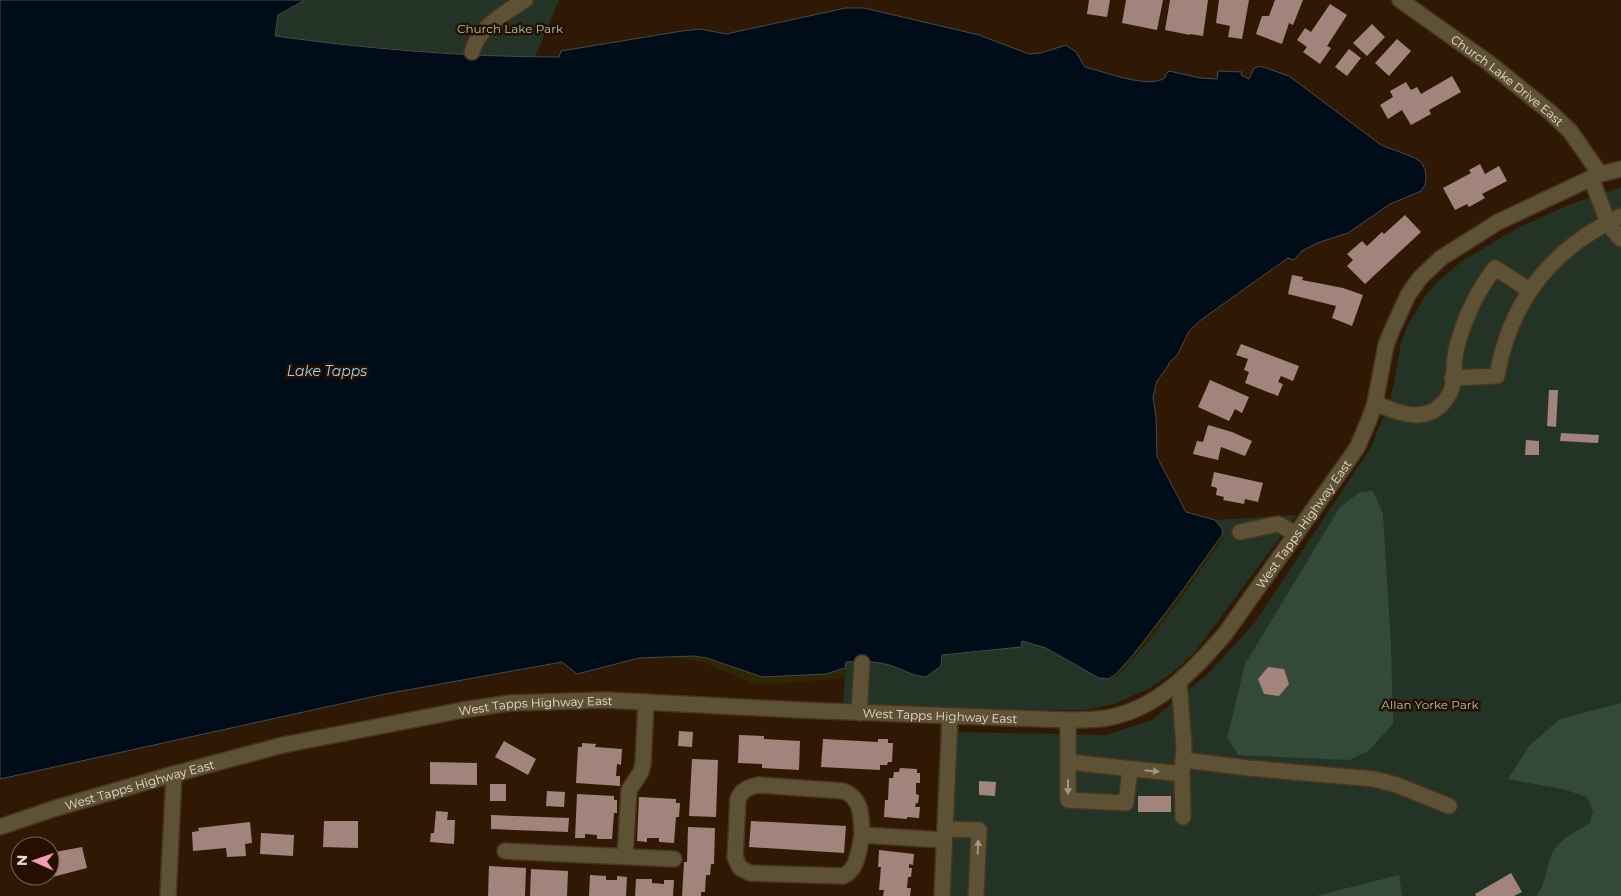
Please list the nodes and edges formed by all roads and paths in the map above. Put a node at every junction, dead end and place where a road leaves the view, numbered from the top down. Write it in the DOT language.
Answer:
graph roads {
  1 [pos="525,0"];
  2 [pos="1400,0"];
  3 [pos="472,52"];
  4 [pos="1621,168"];
  5 [pos="1596,176"];
  6 [pos="1615,219"];
  7 [pos="1621,239"];
  8 [pos="1529,290"];
  9 [pos="1452,378"];
  10 [pos="1375,403"];
  11 [pos="1240,532"];
  12 [pos="1296,534"];
  13 [pos="862,663"];
  14 [pos="1179,682"];
  15 [pos="646,702"];
  16 [pos="859,713"];
  17 [pos="950,717"];
  18 [pos="1068,720"];
  19 [pos="1068,762"];
  20 [pos="1183,767"];
  21 [pos="1130,769"];
  22 [pos="174,774"];
  23 [pos="1449,806"];
  24 [pos="1183,817"];
  25 [pos="0,826"];
  26 [pos="945,834"];
  27 [pos="862,835"];
  28 [pos="505,851"];
  29 [pos="625,856"];
  30 [pos="674,858"];
  31 [pos="168,896"];
  32 [pos="942,896"];
  33 [pos="976,896"];
  1 -- 3 [label="street"];
  2 -- 5 [label="street, Church Lake Drive East"];
  4 -- 5 [label="street, West Tapps Highway East"];
  5 -- 6 [label="street, Church Lake Drive East"];
  5 -- 10 [label="street, West Tapps Highway East"];
  6 -- 7 [label="street, Church Lake Drive East"];
  6 -- 8 [label="street"];
  8 -- 9 [label="street"];
  8 -- 9 [label="street"];
  9 -- 10 [label="street"];
  10 -- 12 [label="street, West Tapps Highway East"];
  11 -- 12 [label="street"];
  12 -- 14 [label="street, West Tapps Highway East"];
  13 -- 16 [label="street"];
  14 -- 18 [label="street, West Tapps Highway East"];
  14 -- 20 [label="street"];
  15 -- 16 [label="street, West Tapps Highway East"];
  15 -- 22 [label="street, West Tapps Highway East"];
  15 -- 29 [label="street"];
  16 -- 17 [label="street, West Tapps Highway East"];
  17 -- 18 [label="street, West Tapps Highway East"];
  17 -- 26 [label="street"];
  18 -- 19 [label="street"];
  19 -- 21 [label="street"];
  19 -- 21 [label="street, one-way"];
  21 -- 20 [label="street, one-way"];
  20 -- 23 [label="street"];
  20 -- 24 [label="street"];
  22 -- 25 [label="street, West Tapps Highway East"];
  22 -- 31 [label="street"];
  26 -- 27 [label="street"];
  26 -- 32 [label="street"];
  33 -- 26 [label="street, one-way"];
  27 -- 27 [label="street"];
  28 -- 29 [label="street"];
  29 -- 30 [label="street"];
}
